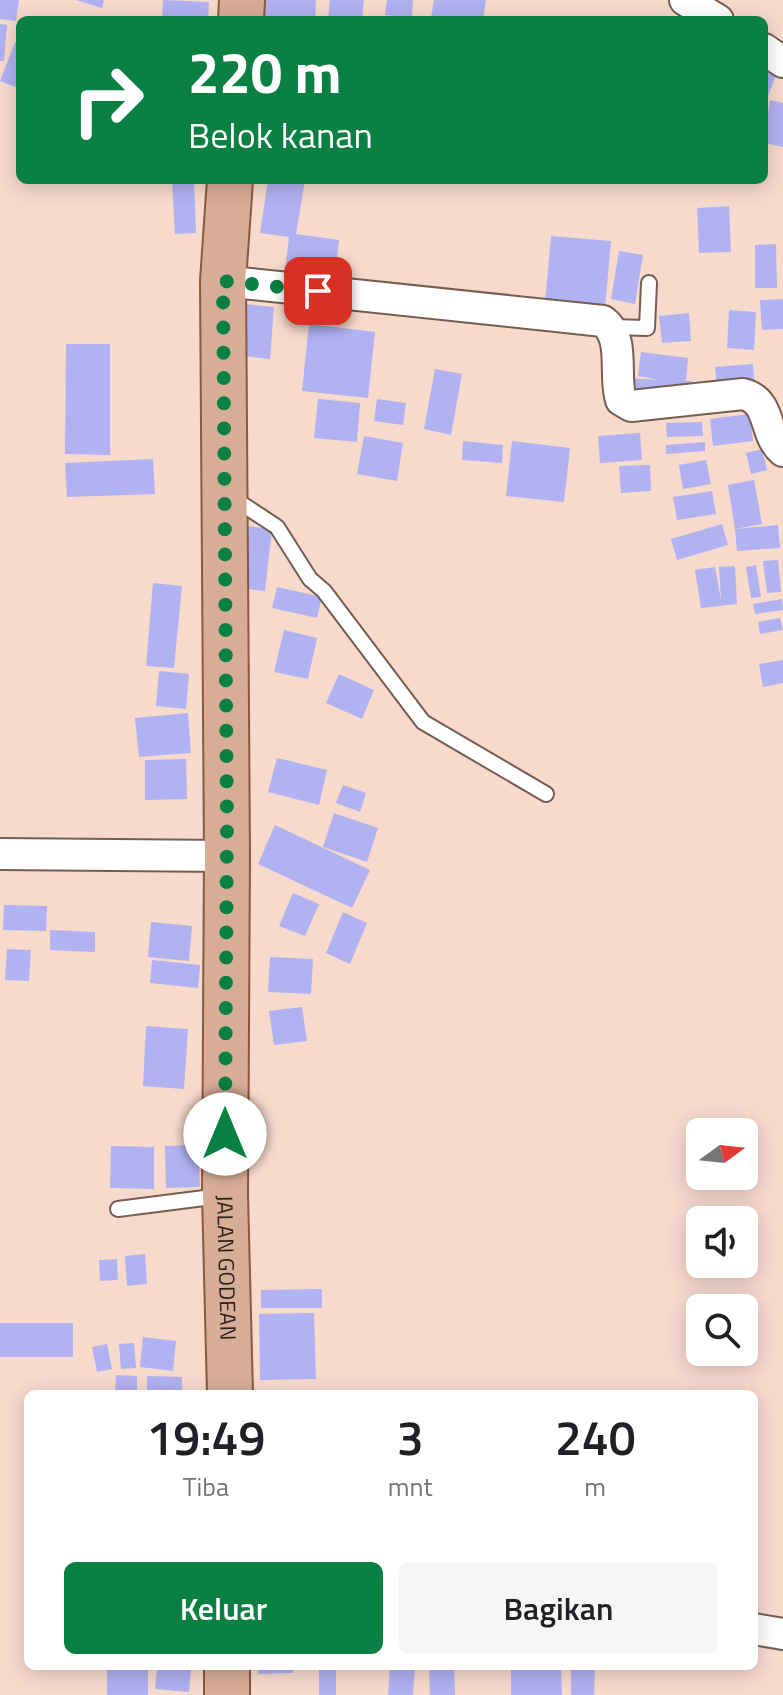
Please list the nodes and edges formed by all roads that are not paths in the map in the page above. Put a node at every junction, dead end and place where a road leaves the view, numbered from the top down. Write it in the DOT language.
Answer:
graph roads {
  1 [pos="685,0"];
  2 [pos="711,16"];
  3 [pos="230,184"];
  4 [pos="223,281"];
  5 [pos="649,283"];
  6 [pos="611,327"];
  7 [pos="783,451"];
  8 [pos="226,494"];
  9 [pos="546,794"];
  10 [pos="0,854"];
  11 [pos="227,856"];
  12 [pos="225,1195"];
  13 [pos="118,1209"];
  14 [pos="230,1390"];
  15 [pos="758,1630"];
  16 [pos="783,1634"];
  17 [pos="227,1670"];
  18 [pos="227,1695"];
  1 -- 2 [label="street"];
  3 -- 4 [label="main road, JALAN GODEAN"];
  4 -- 6 [label="street"];
  4 -- 8 [label="main road, JALAN GODEAN"];
  5 -- 6 [label="lane"];
  6 -- 7 [label="street"];
  8 -- 9 [label="lane"];
  8 -- 11 [label="main road, JALAN GODEAN"];
  10 -- 11 [label="street"];
  11 -- 12 [label="main road, JALAN GODEAN"];
  12 -- 13 [label="lane"];
  12 -- 14 [label="main road, JALAN GODEAN"];
  15 -- 16 [label="street"];
  17 -- 18 [label="main road"];
}
